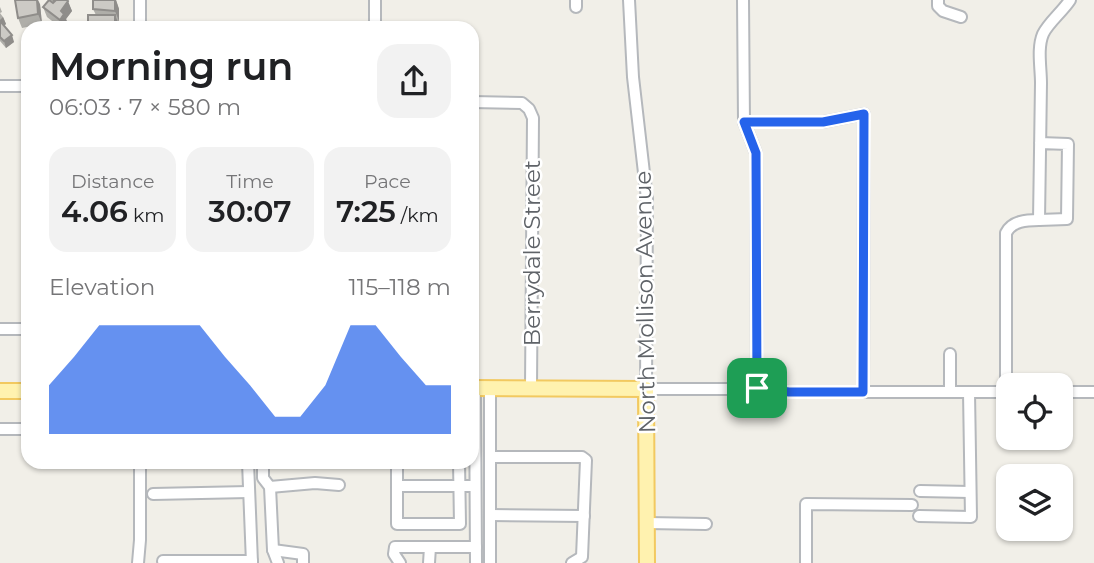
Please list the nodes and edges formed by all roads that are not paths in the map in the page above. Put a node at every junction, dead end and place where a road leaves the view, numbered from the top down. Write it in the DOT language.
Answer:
graph roads {
  1 [pos="141,0"];
  2 [pos="375,0"];
  3 [pos="629,0"];
  4 [pos="744,0"];
  5 [pos="938,0"];
  6 [pos="1070,0"];
  7 [pos="961,17"];
  8 [pos="141,21"];
  9 [pos="375,21"];
  10 [pos="0,86"];
  11 [pos="21,86"];
  12 [pos="479,102"];
  13 [pos="744,122"];
  14 [pos="1040,143"];
  15 [pos="1039,220"];
  16 [pos="0,329"];
  17 [pos="21,329"];
  18 [pos="950,354"];
  19 [pos="1007,373"];
  20 [pos="479,388"];
  21 [pos="531,388"];
  22 [pos="757,388"];
  23 [pos="646,389"];
  24 [pos="0,391"];
  25 [pos="21,391"];
  26 [pos="863,392"];
  27 [pos="950,392"];
  28 [pos="969,392"];
  29 [pos="996,392"];
  30 [pos="1073,392"];
  31 [pos="1094,392"];
  32 [pos="0,429"];
  33 [pos="21,429"];
  34 [pos="490,457"];
  35 [pos="140,469"];
  36 [pos="248,469"];
  37 [pos="263,469"];
  38 [pos="397,469"];
  39 [pos="459,469"];
  40 [pos="476,469"];
  41 [pos="339,485"];
  42 [pos="397,486"];
  43 [pos="459,486"];
  44 [pos="475,486"];
  45 [pos="270,487"];
  46 [pos="920,491"];
  47 [pos="249,492"];
  48 [pos="970,492"];
  49 [pos="153,494"];
  50 [pos="912,505"];
  51 [pos="490,515"];
  52 [pos="584,516"];
  53 [pos="919,516"];
  54 [pos="647,523"];
  55 [pos="706,524"];
  56 [pos="430,547"];
  57 [pos="476,547"];
  58 [pos="273,550"];
  59 [pos="163,561"];
  60 [pos="252,562"];
  61 [pos="138,563"];
  62 [pos="278,563"];
  63 [pos="303,563"];
  64 [pos="400,563"];
  65 [pos="429,563"];
  66 [pos="476,563"];
  67 [pos="490,563"];
  68 [pos="572,563"];
  69 [pos="647,563"];
  70 [pos="806,563"];
  1 -- 8 [label="street"];
  2 -- 9 [label="street"];
  3 -- 23 [label="street, North Mollison Avenue"];
  4 -- 13 [label="street"];
  5 -- 7 [label="street"];
  6 -- 14 [label="street"];
  10 -- 11 [label="street"];
  12 -- 21 [label="street, Berrydale Street"];
  13 -- 22 [label="street"];
  13 -- 26 [label="street"];
  14 -- 15 [label="street"];
  14 -- 15 [label="street"];
  15 -- 19 [label="street"];
  16 -- 17 [label="street"];
  18 -- 27 [label="street"];
  20 -- 21 [label="main road"];
  20 -- 34 [label="street"];
  21 -- 23 [label="main road"];
  22 -- 23 [label="street"];
  22 -- 26 [label="street"];
  23 -- 54 [label="main road, North Mollison Avenue"];
  24 -- 25 [label="main road"];
  26 -- 27 [label="street"];
  27 -- 28 [label="street"];
  28 -- 29 [label="street"];
  28 -- 48 [label="street"];
  30 -- 31 [label="street"];
  32 -- 33 [label="street"];
  34 -- 51 [label="street"];
  34 -- 52 [label="street"];
  35 -- 61 [label="street"];
  36 -- 47 [label="street"];
  37 -- 45 [label="street"];
  38 -- 42 [label="street"];
  39 -- 43 [label="street"];
  40 -- 44 [label="street"];
  41 -- 45 [label="street"];
  42 -- 43 [label="street"];
  42 -- 43 [label="street"];
  43 -- 44 [label="street"];
  44 -- 57 [label="street"];
  45 -- 58 [label="street"];
  46 -- 48 [label="street"];
  47 -- 49 [label="street"];
  47 -- 60 [label="street"];
  48 -- 53 [label="street"];
  50 -- 70 [label="street"];
  51 -- 52 [label="street"];
  51 -- 67 [label="street"];
  52 -- 68 [label="street"];
  54 -- 55 [label="street"];
  54 -- 69 [label="main road, North Mollison Avenue"];
  56 -- 57 [label="street"];
  56 -- 64 [label="street"];
  56 -- 65 [label="street"];
  57 -- 66 [label="street"];
  58 -- 62 [label="street"];
  58 -- 63 [label="street"];
  59 -- 60 [label="street"];
}
